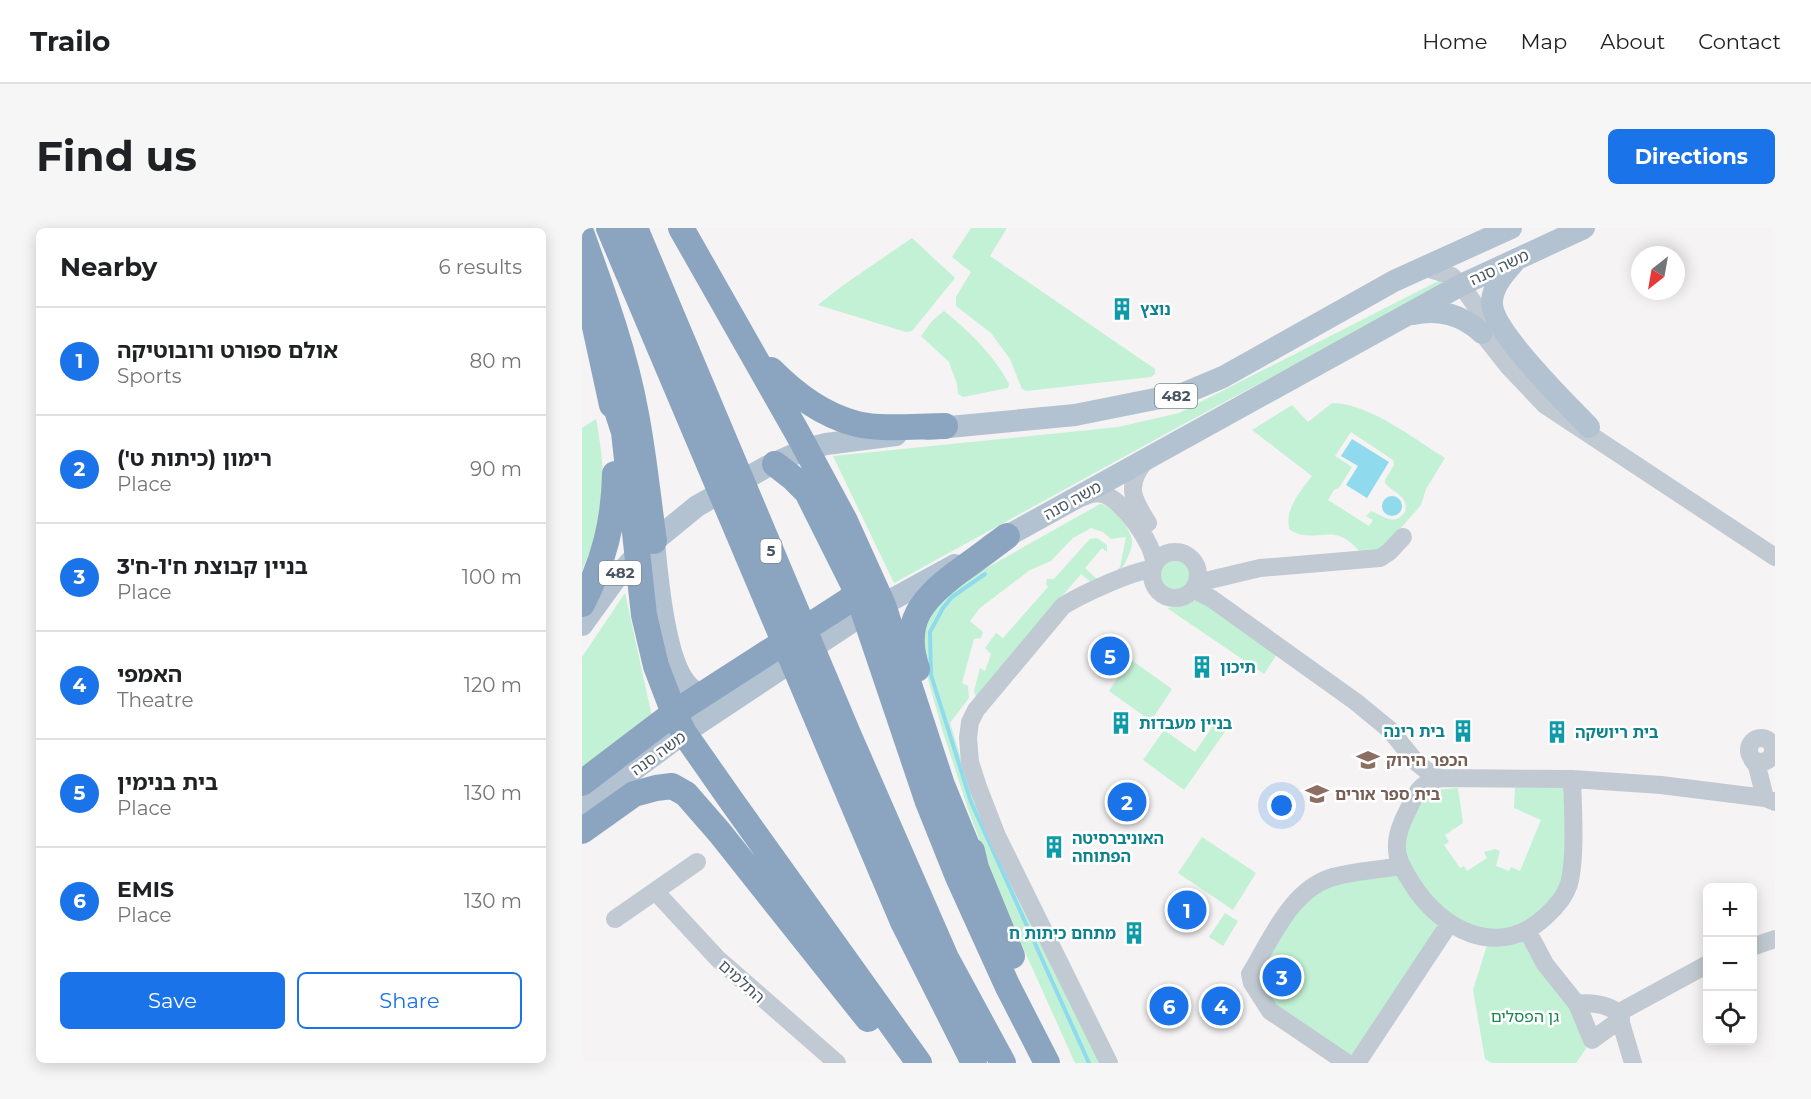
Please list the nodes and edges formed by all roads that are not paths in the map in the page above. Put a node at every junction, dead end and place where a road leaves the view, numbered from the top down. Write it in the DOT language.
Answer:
graph roads {
  1 [pos="609,228"];
  2 [pos="635,228"];
  3 [pos="681,228"];
  4 [pos="1511,228"];
  5 [pos="1584,228"];
  6 [pos="582,235"];
  7 [pos="1518,258"];
  8 [pos="1426,268"];
  9 [pos="582,277"];
  10 [pos="1461,285"];
  11 [pos="1405,316"];
  12 [pos="1482,333"];
  13 [pos="750,349"];
  14 [pos="610,389"];
  15 [pos="945,426"];
  16 [pos="1589,427"];
  17 [pos="806,450"];
  18 [pos="1148,457"];
  19 [pos="770,466"];
  20 [pos="1672,490"];
  21 [pos="1075,498"];
  22 [pos="1007,536"];
  23 [pos="1144,537"];
  24 [pos="1403,537"];
  25 [pos="653,542"];
  26 [pos="1175,551"];
  27 [pos="1775,557"];
  28 [pos="1196,565"];
  29 [pos="1153,567"];
  30 [pos="1243,571"];
  31 [pos="1127,576"];
  32 [pos="1109,585"];
  33 [pos="1195,586"];
  34 [pos="1156,588"];
  35 [pos="582,604"];
  36 [pos="861,607"];
  37 [pos="582,625"];
  38 [pos="741,686"];
  39 [pos="702,696"];
  40 [pos="679,723"];
  41 [pos="1760,765"];
  42 [pos="1442,778"];
  43 [pos="1572,779"];
  44 [pos="582,783"];
  45 [pos="1770,800"];
  46 [pos="582,808"];
  47 [pos="582,831"];
  48 [pos="697,862"];
  49 [pos="1401,866"];
  50 [pos="976,868"];
  51 [pos="656,891"];
  52 [pos="615,919"];
  53 [pos="1449,924"];
  54 [pos="1527,930"];
  55 [pos="1775,939"];
  56 [pos="1757,945"];
  57 [pos="1703,966"];
  58 [pos="1577,1004"];
  59 [pos="1620,1016"];
  60 [pos="837,1063"];
  61 [pos="904,1063"];
  62 [pos="919,1063"];
  63 [pos="974,1063"];
  64 [pos="1003,1063"];
  65 [pos="1047,1063"];
  66 [pos="1053,1063"];
  67 [pos="1109,1063"];
  68 [pos="1347,1063"];
  69 [pos="1357,1063"];
  70 [pos="1633,1063"];
  1 -- 63 [label="highway, 5"];
  2 -- 64 [label="highway, 5"];
  3 -- 13 [label="highway"];
  4 -- 8 [label="main road, משה סנה / 482"];
  5 -- 7 [label="main road, משה סנה / 482"];
  6 -- 25 [label="highway"];
  7 -- 10 [label="main road, משה סנה / 482"];
  7 -- 16 [label="main road"];
  8 -- 10 [label="street"];
  8 -- 15 [label="main road, משה סנה / 482"];
  9 -- 14 [label="highway"];
  10 -- 11 [label="main road, משה סנה / 482"];
  10 -- 16 [label="street"];
  11 -- 12 [label="main road"];
  11 -- 18 [label="main road, משה סנה / 482"];
  12 -- 20 [label="street"];
  13 -- 15 [label="highway"];
  13 -- 17 [label="highway"];
  14 -- 25 [label="highway"];
  14 -- 35 [label="highway"];
  15 -- 17 [label="main road, משה סנה / 482"];
  16 -- 20 [label="street"];
  17 -- 19 [label="main road, משה סנה / 482"];
  17 -- 36 [label="highway"];
  18 -- 21 [label="main road, משה סנה / 482"];
  18 -- 26 [label="street"];
  19 -- 25 [label="main road, משה סנה / 482"];
  19 -- 36 [label="highway"];
  20 -- 27 [label="street"];
  21 -- 22 [label="main road, משה סנה / 482"];
  21 -- 23 [label="street"];
  22 -- 36 [label="main road, משה סנה / 482"];
  22 -- 50 [label="highway"];
  23 -- 29 [label="street"];
  23 -- 31 [label="street"];
  24 -- 30 [label="street"];
  25 -- 37 [label="main road, משה סנה / 482"];
  25 -- 39 [label="main road"];
  25 -- 40 [label="highway"];
  26 -- 28 [label="street"];
  26 -- 29 [label="street"];
  28 -- 30 [label="street"];
  28 -- 33 [label="street"];
  29 -- 31 [label="street"];
  29 -- 34 [label="street"];
  30 -- 33 [label="street"];
  31 -- 32 [label="street"];
  32 -- 34 [label="street"];
  32 -- 67 [label="street"];
  33 -- 34 [label="street"];
  33 -- 42 [label="street"];
  36 -- 38 [label="highway"];
  36 -- 50 [label="highway"];
  36 -- 65 [label="highway"];
  38 -- 39 [label="highway"];
  38 -- 40 [label="main road, משה סנה"];
  39 -- 40 [label="highway"];
  40 -- 44 [label="highway"];
  40 -- 46 [label="main road, משה סנה"];
  40 -- 62 [label="highway"];
  41 -- 45 [label="street"];
  42 -- 43 [label="street"];
  42 -- 49 [label="street"];
  43 -- 45 [label="street"];
  43 -- 54 [label="street"];
  47 -- 61 [label="highway"];
  48 -- 51 [label="street"];
  49 -- 53 [label="street"];
  49 -- 68 [label="street"];
  50 -- 66 [label="highway"];
  51 -- 52 [label="street"];
  51 -- 60 [label="street, התלמים"];
  53 -- 54 [label="street"];
  53 -- 69 [label="street"];
  54 -- 58 [label="street"];
  55 -- 56 [label="street"];
  57 -- 59 [label="street"];
  58 -- 59 [label="street"];
  58 -- 59 [label="street"];
  59 -- 70 [label="street"];
}
